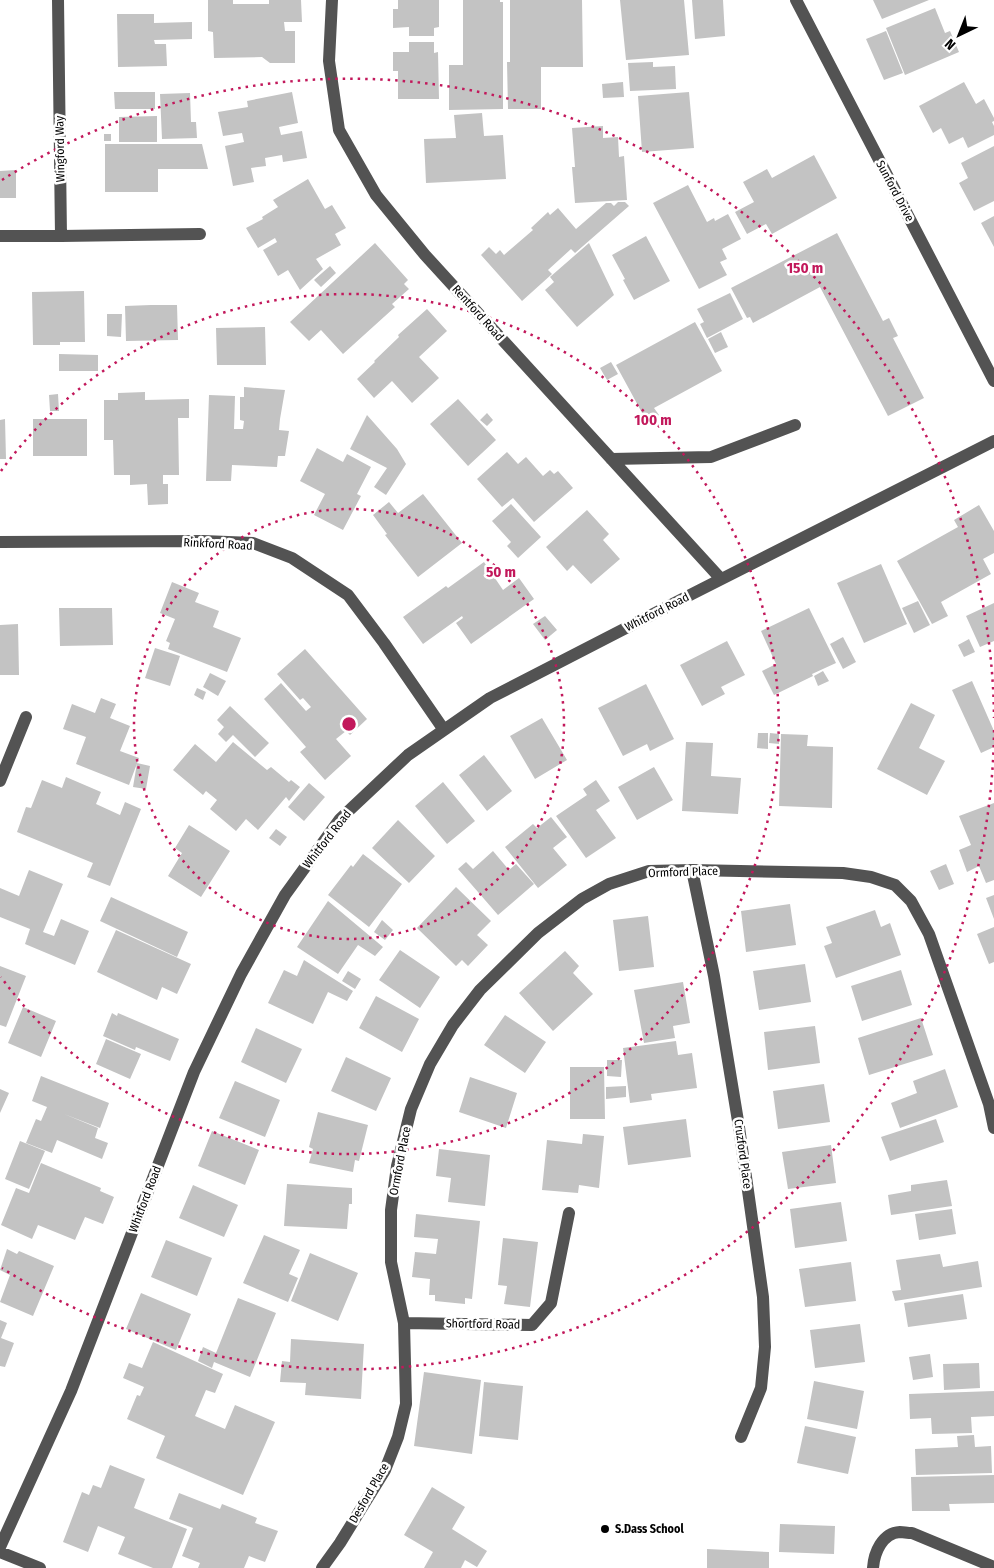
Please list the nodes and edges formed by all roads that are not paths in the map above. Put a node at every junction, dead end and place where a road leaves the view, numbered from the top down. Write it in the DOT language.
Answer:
graph roads {
  1 [pos="58,0"];
  2 [pos="332,0"];
  3 [pos="796,0"];
  4 [pos="200,234"];
  5 [pos="0,236"];
  6 [pos="62,236"];
  7 [pos="994,381"];
  8 [pos="795,425"];
  9 [pos="994,441"];
  10 [pos="611,459"];
  11 [pos="0,542"];
  12 [pos="721,580"];
  13 [pos="26,716"];
  14 [pos="444,730"];
  15 [pos="0,781"];
  16 [pos="692,870"];
  17 [pos="994,1128"];
  18 [pos="570,1213"];
  19 [pos="404,1323"];
  20 [pos="741,1437"];
  21 [pos="0,1547"];
  22 [pos="0,1552"];
  23 [pos="40,1568"];
  24 [pos="322,1568"];
  25 [pos="873,1568"];
  26 [pos="994,1568"];
  1 -- 6 [label="street, Wingford Way"];
  2 -- 10 [label="street, Rentford Road"];
  3 -- 7 [label="street, Sunford Drive"];
  4 -- 6 [label="street"];
  5 -- 6 [label="street"];
  8 -- 10 [label="street"];
  9 -- 12 [label="street, Whitford Road"];
  10 -- 12 [label="street, Rentford Road"];
  11 -- 14 [label="street, Rinkford Road"];
  12 -- 14 [label="street, Whitford Road"];
  13 -- 15 [label="street"];
  14 -- 21 [label="street, Whitford Road"];
  16 -- 17 [label="street, Ormford Place"];
  16 -- 19 [label="street, Ormford Place"];
  16 -- 20 [label="street, Cruzford Place"];
  18 -- 19 [label="street, Shortford Road"];
  19 -- 24 [label="street, Desford Place"];
  22 -- 23 [label="street"];
  25 -- 26 [label="street"];
}
